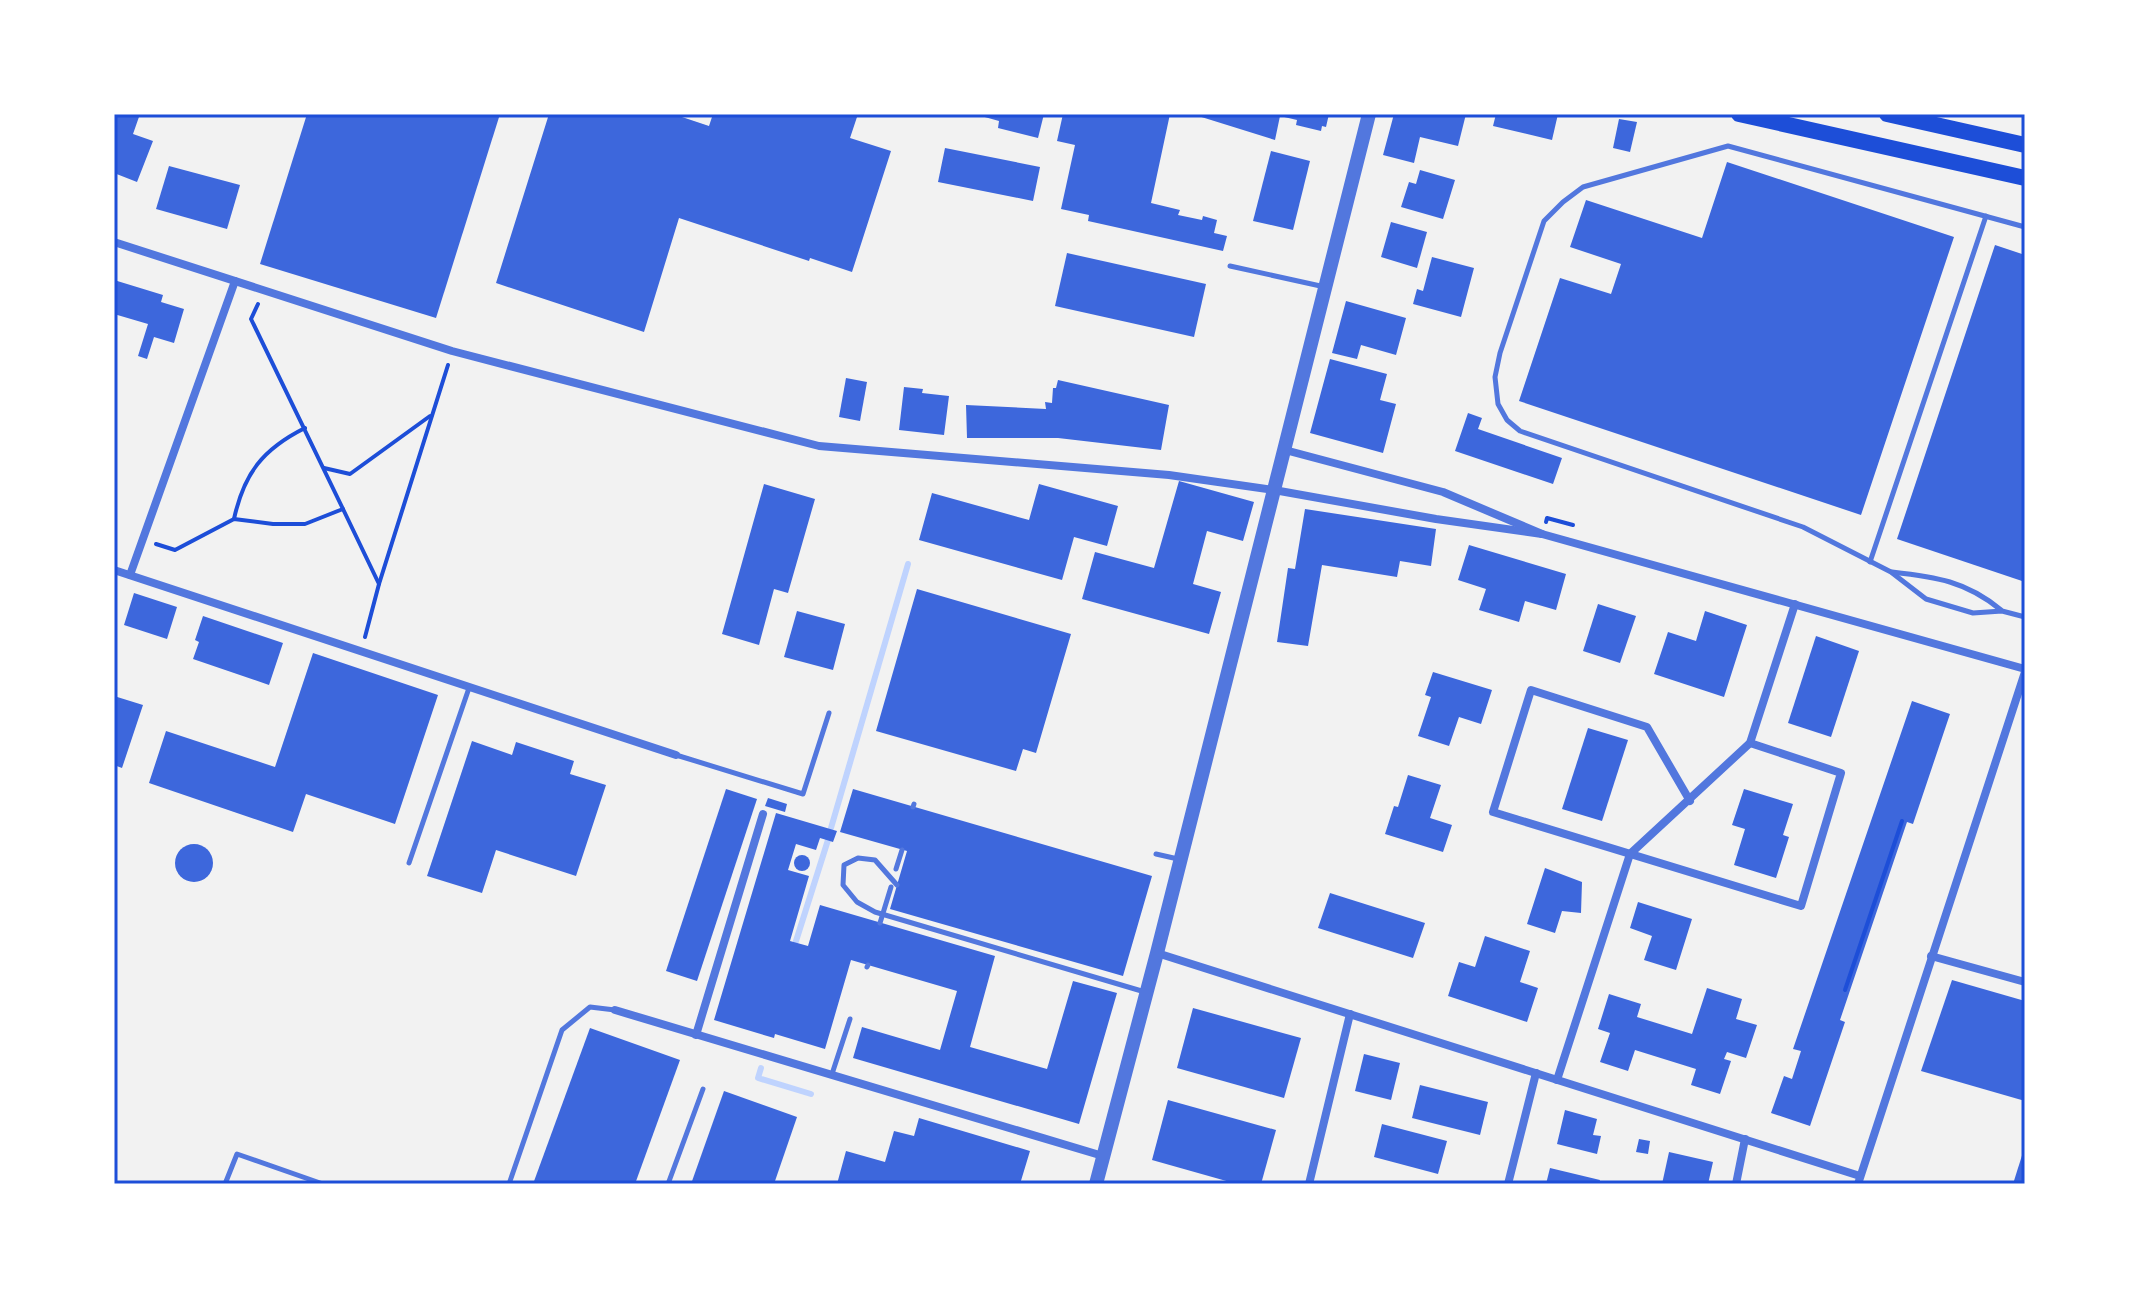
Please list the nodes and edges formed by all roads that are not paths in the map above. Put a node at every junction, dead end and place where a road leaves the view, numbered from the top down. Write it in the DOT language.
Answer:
graph roads {
  1 [pos="1369,114"];
  2 [pos="1739,114"];
  3 [pos="1887,114"];
  4 [pos="2025,145"];
  5 [pos="2025,178"];
  6 [pos="1986,216"];
  7 [pos="2025,227"];
  8 [pos="114,242"];
  9 [pos="1230,266"];
  10 [pos="235,281"];
  11 [pos="1326,288"];
  12 [pos="1285,450"];
  13 [pos="1274,490"];
  14 [pos="1542,534"];
  15 [pos="1870,562"];
  16 [pos="114,570"];
  17 [pos="1891,572"];
  18 [pos="130,575"];
  19 [pos="1795,604"];
  20 [pos="2002,611"];
  21 [pos="2025,617"];
  22 [pos="2025,670"];
  23 [pos="469,688"];
  24 [pos="829,713"];
  25 [pos="1750,743"];
  26 [pos="676,755"];
  27 [pos="1690,801"];
  28 [pos="763,814"];
  29 [pos="902,850"];
  30 [pos="1156,854"];
  31 [pos="1630,854"];
  32 [pos="1181,860"];
  33 [pos="409,863"];
  34 [pos="896,869"];
  35 [pos="882,915"];
  36 [pos="880,923"];
  37 [pos="1157,953"];
  38 [pos="1931,956"];
  39 [pos="2025,982"];
  40 [pos="1146,992"];
  41 [pos="615,1010"];
  42 [pos="1350,1014"];
  43 [pos="850,1019"];
  44 [pos="696,1035"];
  45 [pos="1536,1073"];
  46 [pos="832,1075"];
  47 [pos="1557,1080"];
  48 [pos="703,1089"];
  49 [pos="1745,1139"];
  50 [pos="1103,1156"];
  51 [pos="1859,1180"];
  52 [pos="225,1184"];
  53 [pos="323,1184"];
  54 [pos="509,1184"];
  55 [pos="668,1184"];
  56 [pos="1096,1184"];
  57 [pos="1309,1184"];
  58 [pos="1508,1184"];
  59 [pos="1736,1184"];
  1 -- 11 [label="street"];
  2 -- 5 [label="main road"];
  3 -- 4 [label="main road"];
  6 -- 7 [label="lane"];
  6 -- 15 [label="lane"];
  6 -- 15 [label="lane"];
  8 -- 10 [label="street"];
  9 -- 11 [label="lane"];
  10 -- 13 [label="street"];
  10 -- 18 [label="street"];
  11 -- 12 [label="street"];
  12 -- 13 [label="street"];
  12 -- 14 [label="street"];
  13 -- 14 [label="street"];
  13 -- 32 [label="street"];
  14 -- 19 [label="street"];
  15 -- 17 [label="lane"];
  16 -- 18 [label="street"];
  17 -- 20 [label="lane"];
  17 -- 20 [label="lane"];
  18 -- 23 [label="street"];
  19 -- 22 [label="street"];
  19 -- 25 [label="street"];
  20 -- 21 [label="lane"];
  22 -- 38 [label="street"];
  23 -- 26 [label="street"];
  23 -- 33 [label="lane"];
  24 -- 26 [label="lane"];
  25 -- 27 [label="street"];
  25 -- 31 [label="street"];
  27 -- 31 [label="street"];
  27 -- 31 [label="street"];
  28 -- 44 [label="street"];
  29 -- 34 [label="lane"];
  30 -- 32 [label="lane"];
  31 -- 47 [label="street"];
  32 -- 37 [label="street"];
  35 -- 35 [label="lane"];
  35 -- 36 [label="lane"];
  35 -- 40 [label="lane"];
  37 -- 40 [label="street"];
  37 -- 42 [label="street"];
  38 -- 39 [label="street"];
  38 -- 51 [label="street"];
  40 -- 50 [label="street"];
  41 -- 44 [label="street"];
  41 -- 54 [label="lane"];
  42 -- 45 [label="street"];
  42 -- 57 [label="street"];
  43 -- 46 [label="lane"];
  44 -- 46 [label="street"];
  45 -- 47 [label="street"];
  45 -- 58 [label="street"];
  46 -- 50 [label="street"];
  47 -- 49 [label="street"];
  48 -- 55 [label="lane"];
  49 -- 51 [label="street"];
  49 -- 59 [label="street"];
  50 -- 56 [label="street"];
  52 -- 53 [label="lane"];
}
